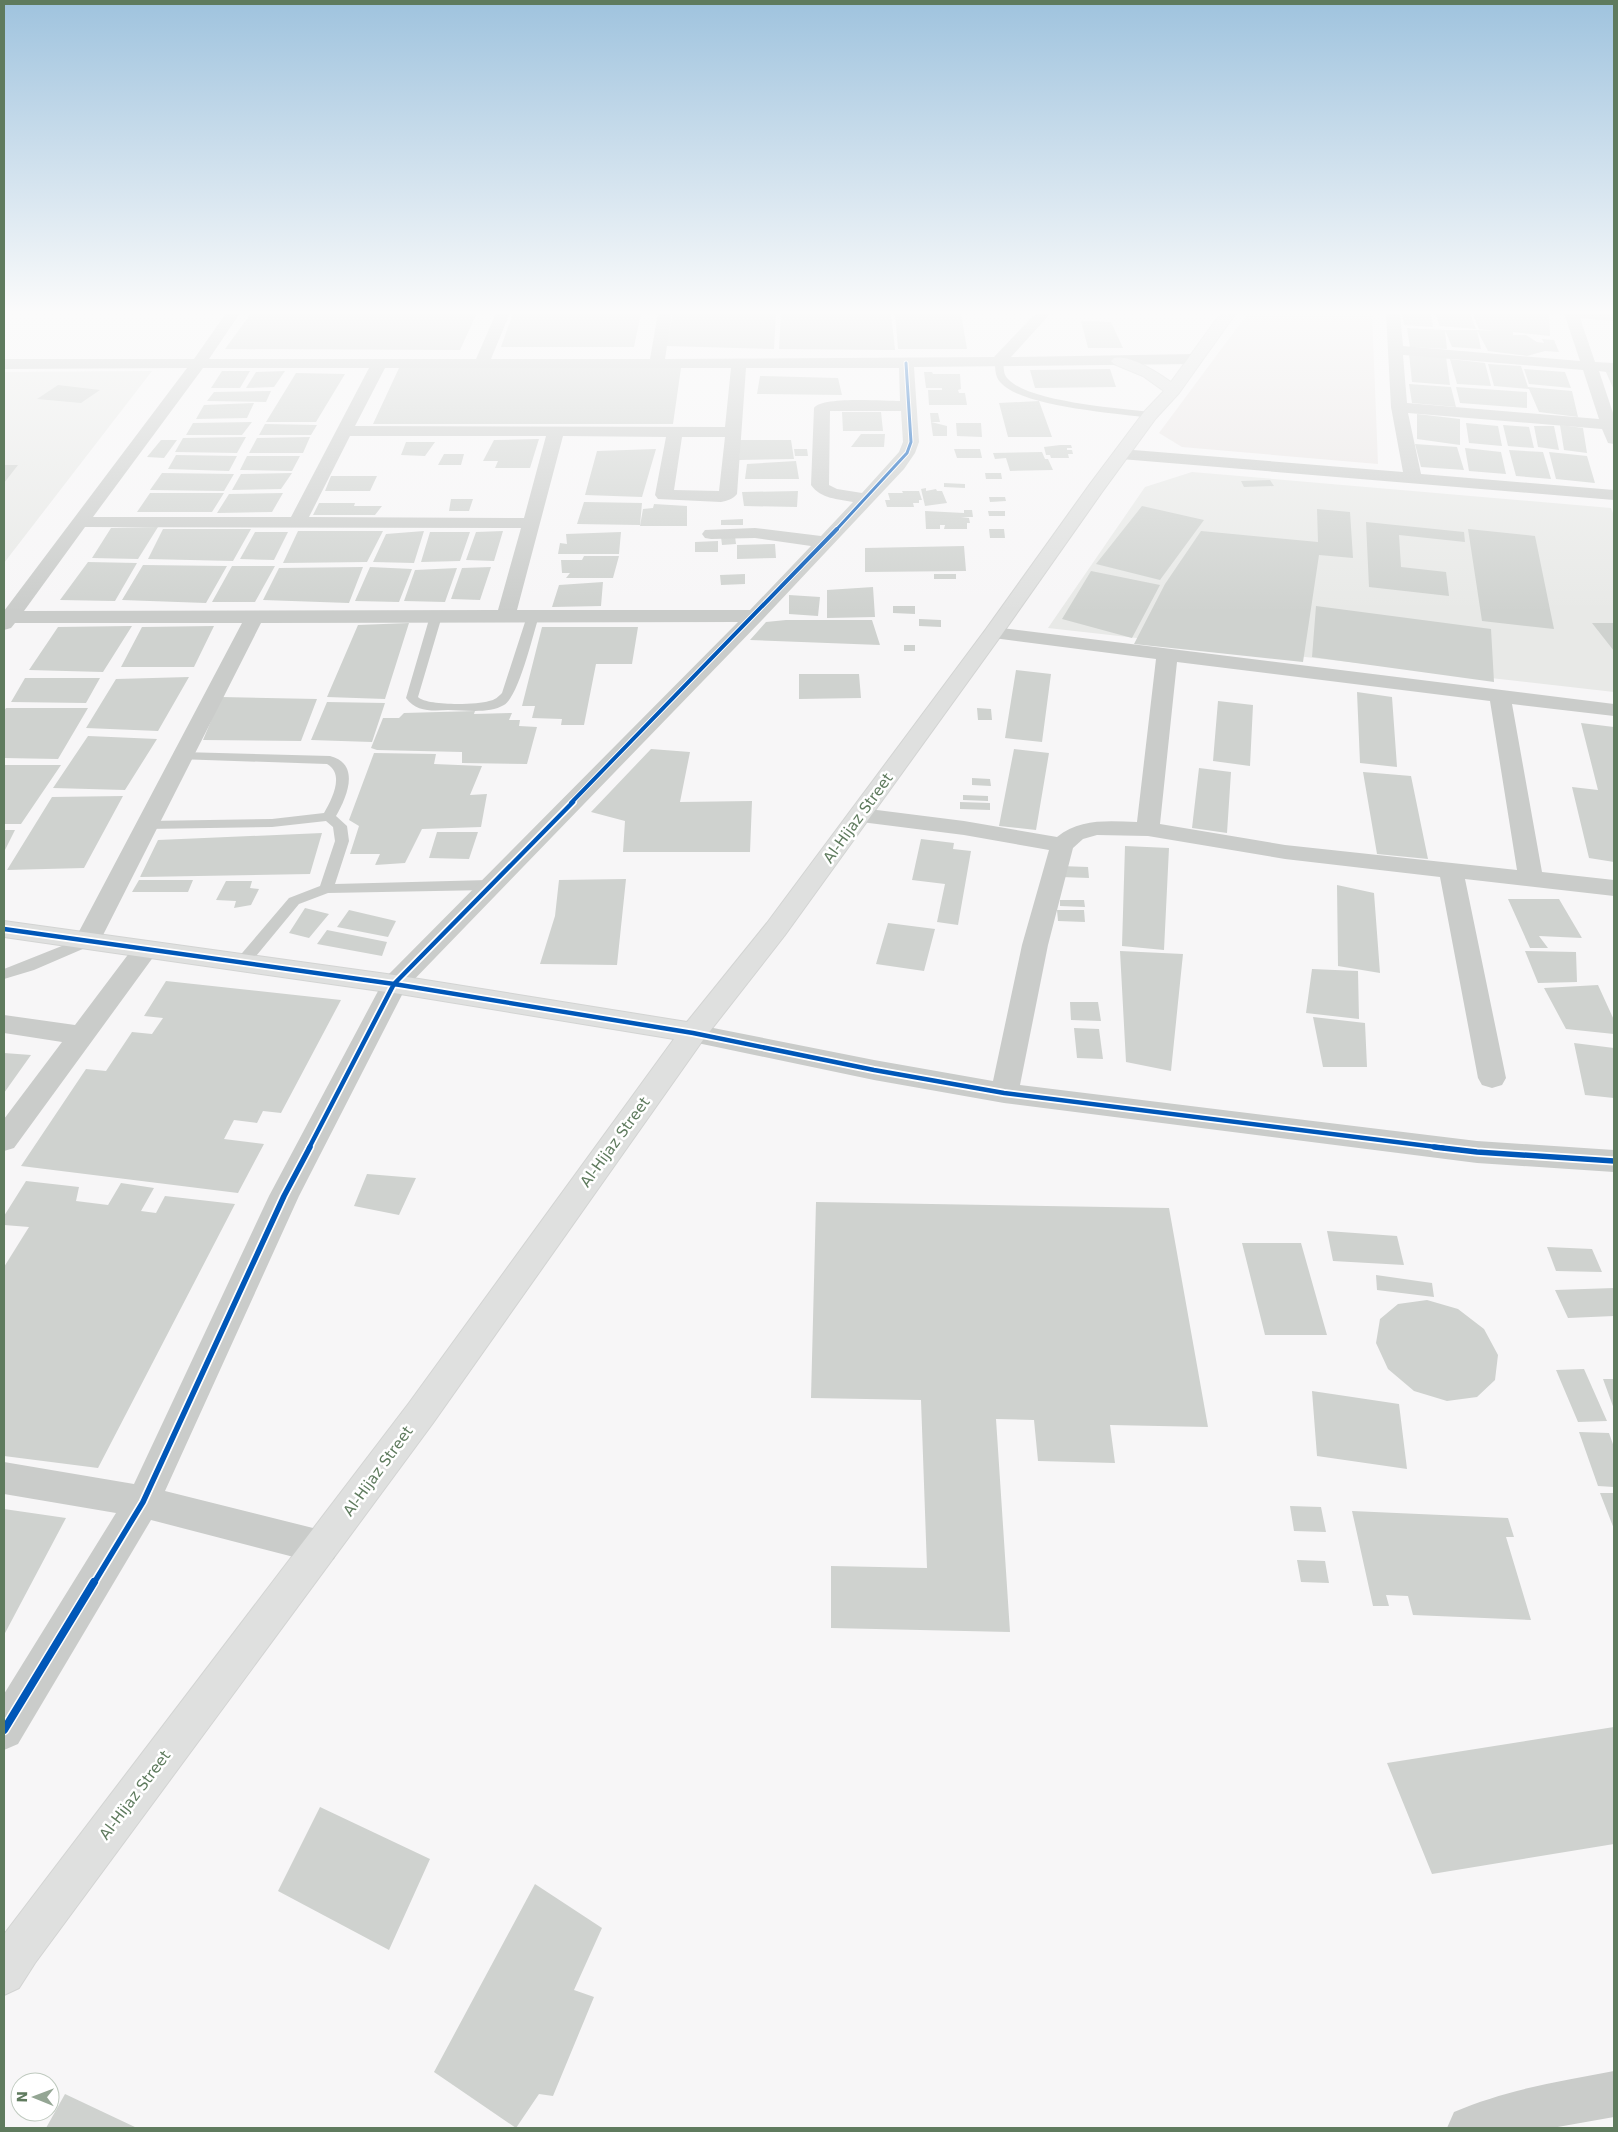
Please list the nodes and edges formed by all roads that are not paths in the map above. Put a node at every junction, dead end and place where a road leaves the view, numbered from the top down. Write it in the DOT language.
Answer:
graph roads {
  1 [pos="161,412"];
  2 [pos="355,412"];
  3 [pos="735,412"];
  4 [pos="822,412"];
  5 [pos="909,412"];
  6 [pos="1134,412"];
  7 [pos="1152,412"];
  8 [pos="1400,412"];
  9 [pos="1452,412"];
  10 [pos="1606,412"];
  11 [pos="1150,415"];
  12 [pos="1613,429"];
  13 [pos="346,431"];
  14 [pos="556,431"];
  15 [pos="675,432"];
  16 [pos="733,432"];
  17 [pos="1121,454"];
  18 [pos="1413,479"];
  19 [pos="1614,495"];
  20 [pos="867,499"];
  21 [pos="79,522"];
  22 [pos="297,522"];
  23 [pos="532,523"];
  24 [pos="711,534"];
  25 [pos="826,542"];
  26 [pos="255,616"];
  27 [pos="436,616"];
  28 [pos="506,616"];
  29 [pos="533,616"];
  30 [pos="755,616"];
  31 [pos="5,620"];
  32 [pos="993,633"];
  33 [pos="1167,656"];
  34 [pos="1500,697"];
  35 [pos="1614,710"];
  36 [pos="182,756"];
  37 [pos="861,814"];
  38 [pos="329,816"];
  39 [pos="147,825"];
  40 [pos="1148,829"];
  41 [pos="1062,845"];
  42 [pos="1451,871"];
  43 [pos="1531,880"];
  44 [pos="489,886"];
  45 [pos="1614,888"];
  46 [pos="326,889"];
  47 [pos="4,929"];
  48 [pos="87,941"];
  49 [pos="146,950"];
  50 [pos="242,963"];
  51 [pos="4,974"];
  52 [pos="394,984"];
  53 [pos="4,1024"];
  54 [pos="693,1033"];
  55 [pos="82,1035"];
  56 [pos="1492,1078"];
  57 [pos="1004,1093"];
  58 [pos="4,1140"];
  59 [pos="1614,1161"];
  60 [pos="4,1478"];
  61 [pos="143,1502"];
  62 [pos="321,1548"];
  63 [pos="4,1730"];
  64 [pos="9,1954"];
  65 [pos="1614,2094"];
  66 [pos="1470,2128"];
  1 -- 21 [label="street"];
  2 -- 13 [label="street"];
  3 -- 16 [label="street"];
  4 -- 20 [label="street"];
  5 -- 20 [label="street"];
  6 -- 11 [label="lane"];
  7 -- 11 [label="main road, Al-Hijaz Street"];
  8 -- 18 [label="street"];
  9 -- 12 [label="street"];
  10 -- 12 [label="street"];
  11 -- 17 [label="main road, Al-Hijaz Street"];
  13 -- 14 [label="street"];
  13 -- 22 [label="street"];
  14 -- 15 [label="street"];
  14 -- 23 [label="street"];
  15 -- 16 [label="street"];
  15 -- 16 [label="street"];
  17 -- 18 [label="street"];
  17 -- 32 [label="main road, Al-Hijaz Street"];
  18 -- 19 [label="street"];
  20 -- 25 [label="street"];
  21 -- 22 [label="street"];
  21 -- 31 [label="street"];
  22 -- 23 [label="street"];
  23 -- 28 [label="street"];
  24 -- 25 [label="street"];
  25 -- 30 [label="street"];
  26 -- 27 [label="street"];
  26 -- 31 [label="street"];
  26 -- 36 [label="street"];
  27 -- 28 [label="street"];
  27 -- 29 [label="lane"];
  28 -- 29 [label="street"];
  29 -- 30 [label="street"];
  30 -- 44 [label="street"];
  32 -- 33 [label="street"];
  32 -- 37 [label="main road, Al-Hijaz Street"];
  33 -- 34 [label="street"];
  33 -- 40 [label="street"];
  34 -- 35 [label="street"];
  34 -- 43 [label="street"];
  36 -- 38 [label="lane"];
  36 -- 39 [label="street"];
  37 -- 41 [label="street"];
  37 -- 54 [label="main road, Al-Hijaz Street"];
  38 -- 39 [label="lane"];
  38 -- 46 [label="lane"];
  39 -- 48 [label="street"];
  40 -- 41 [label="street"];
  40 -- 42 [label="street"];
  41 -- 57 [label="street"];
  42 -- 43 [label="street"];
  42 -- 56 [label="street"];
  43 -- 45 [label="street"];
  44 -- 46 [label="lane"];
  44 -- 52 [label="street"];
  46 -- 50 [label="lane"];
  47 -- 48 [label="main road"];
  48 -- 49 [label="main road"];
  48 -- 51 [label="lane"];
  49 -- 50 [label="main road"];
  49 -- 55 [label="street"];
  50 -- 52 [label="main road"];
  52 -- 54 [label="main road"];
  52 -- 61 [label="street"];
  53 -- 55 [label="street"];
  54 -- 57 [label="street"];
  54 -- 62 [label="main road, Al-Hijaz Street"];
  55 -- 58 [label="street"];
  57 -- 59 [label="street"];
  60 -- 61 [label="street"];
  61 -- 62 [label="street"];
  61 -- 63 [label="street"];
  62 -- 64 [label="main road, Al-Hijaz Street"];
  65 -- 66 [label="street"];
}
